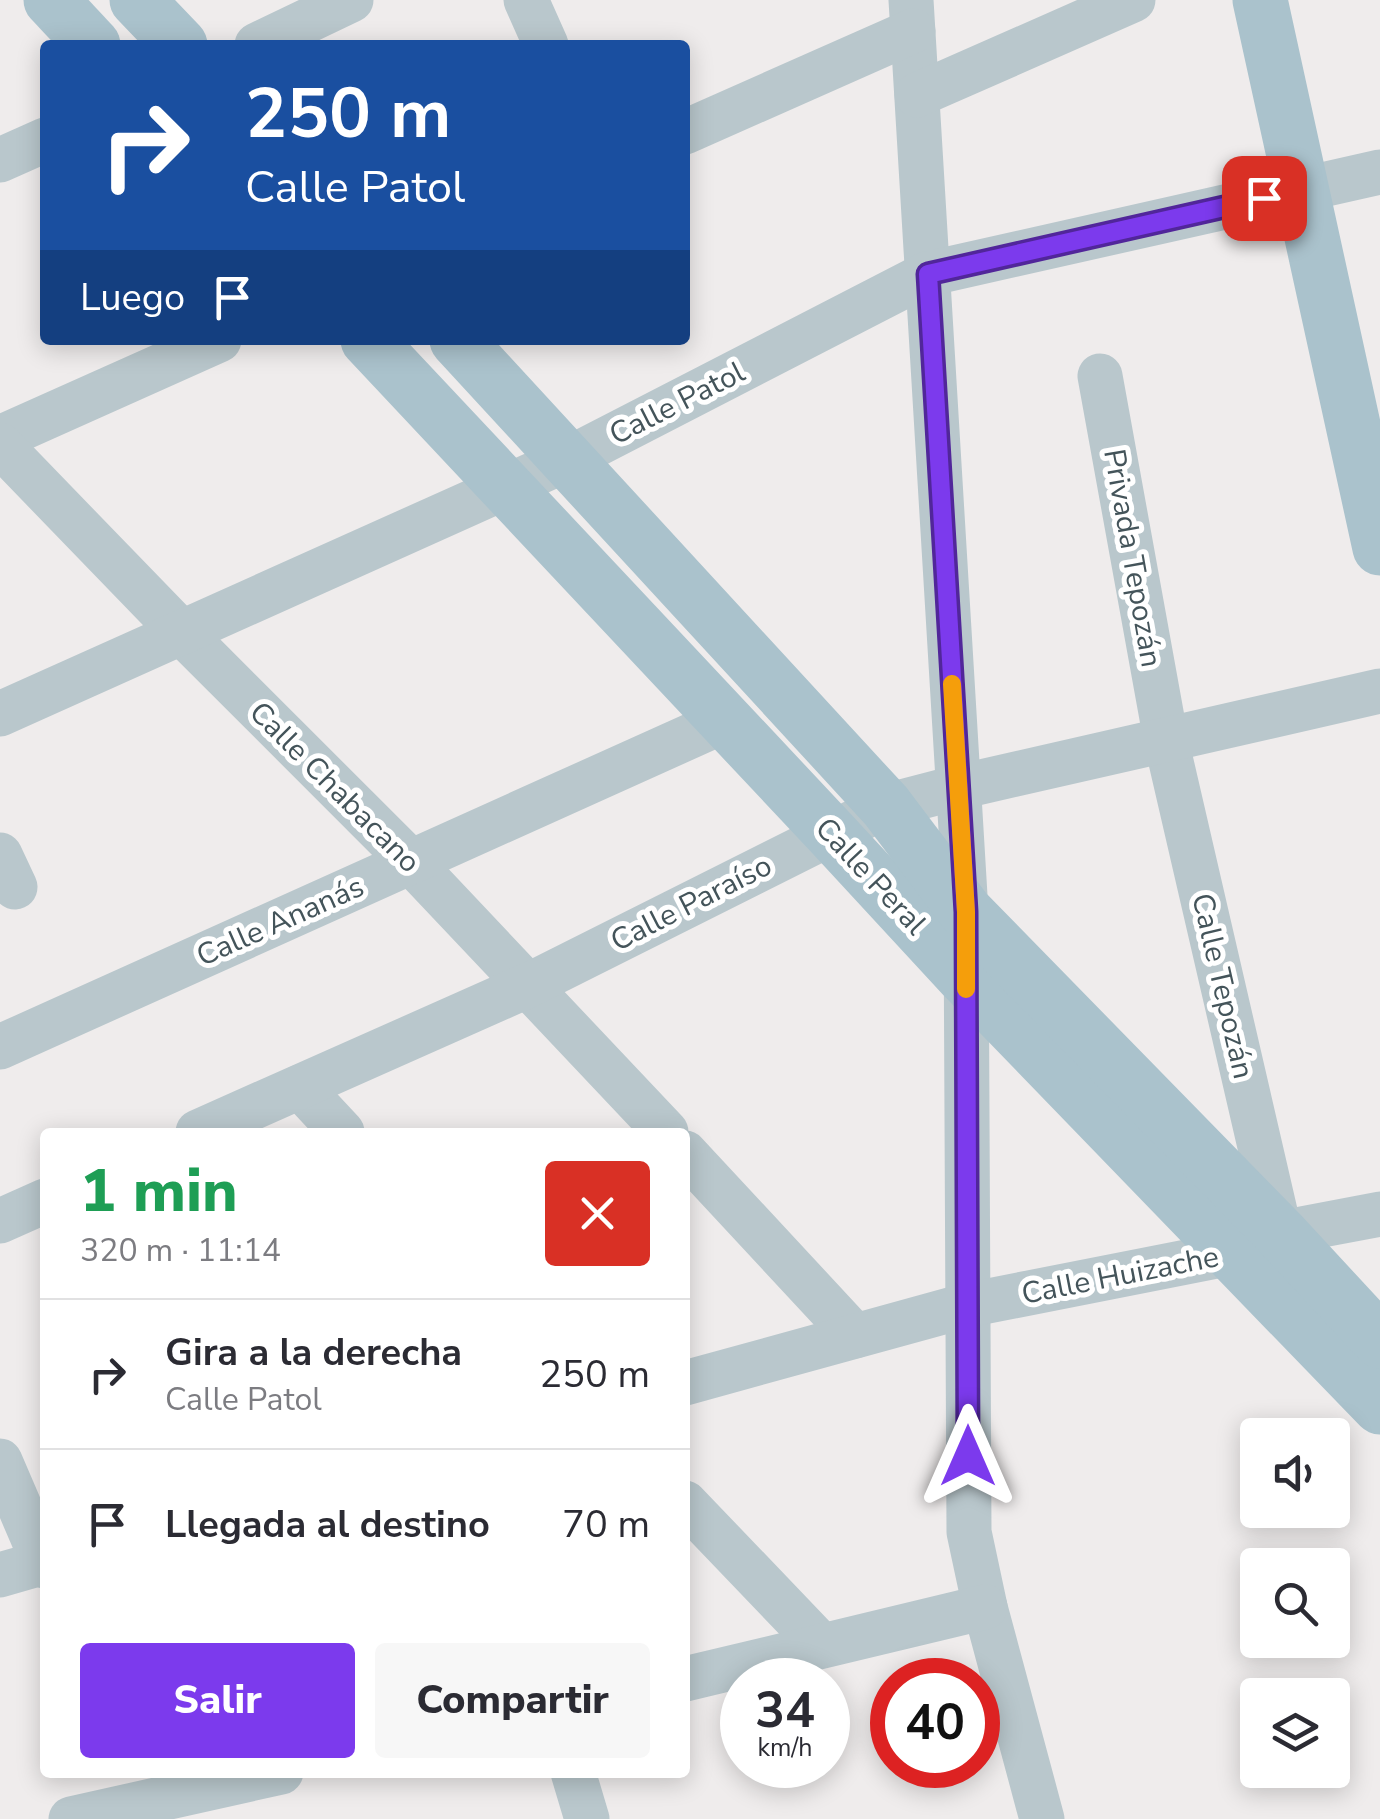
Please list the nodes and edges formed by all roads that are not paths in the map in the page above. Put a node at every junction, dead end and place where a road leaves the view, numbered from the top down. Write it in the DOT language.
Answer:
graph roads {
  1 [pos="51,0"];
  2 [pos="138,0"];
  3 [pos="352,0"];
  4 [pos="526,0"];
  5 [pos="1134,0"];
  6 [pos="1260,0"];
  7 [pos="912,16"];
  8 [pos="266,27"];
  9 [pos="88,40"];
  10 [pos="175,40"];
  11 [pos="544,40"];
  12 [pos="917,95"];
  13 [pos="690,129"];
  14 [pos="40,142"];
  15 [pos="0,160"];
  16 [pos="1380,172"];
  17 [pos="1302,189"];
  18 [pos="928,274"];
  19 [pos="207,345"];
  20 [pos="373,345"];
  21 [pos="462,345"];
  22 [pos="1100,376"];
  23 [pos="0,442"];
  24 [pos="568,458"];
  25 [pos="506,488"];
  26 [pos="1380,548"];
  27 [pos="182,632"];
  28 [pos="1380,691"];
  29 [pos="0,714"];
  30 [pos="724,721"];
  31 [pos="1166,740"];
  32 [pos="959,786"];
  33 [pos="886,806"];
  34 [pos="831,833"];
  35 [pos="411,862"];
  36 [pos="966,912"];
  37 [pos="966,979"];
  38 [pos="528,985"];
  39 [pos="0,1048"];
  40 [pos="300,1087"];
  41 [pos="207,1128"];
  42 [pos="338,1128"];
  43 [pos="662,1128"];
  44 [pos="690,1158"];
  45 [pos="40,1203"];
  46 [pos="1380,1214"];
  47 [pos="0,1221"];
  48 [pos="1256,1243"];
  49 [pos="968,1305"];
  50 [pos="856,1336"];
  51 [pos="1380,1341"];
  52 [pos="690,1383"];
  53 [pos="1380,1406"];
  54 [pos="0,1461"];
  55 [pos="690,1507"];
  56 [pos="40,1554"];
  57 [pos="40,1564"];
  58 [pos="0,1574"];
  59 [pos="984,1607"];
  60 [pos="821,1645"];
  61 [pos="690,1678"];
  62 [pos="226,1778"];
  63 [pos="575,1778"];
  64 [pos="144,1787"];
  65 [pos="72,1819"];
  66 [pos="587,1819"];
  67 [pos="1042,1819"];
  1 -- 9 [label="main road"];
  2 -- 10 [label="main road"];
  3 -- 8 [label="street"];
  4 -- 11 [label="street"];
  5 -- 12 [label="street"];
  6 -- 17 [label="main road"];
  7 -- 12 [label="street"];
  7 -- 13 [label="street"];
  12 -- 18 [label="street"];
  14 -- 15 [label="street"];
  16 -- 17 [label="street, Calle Patol"];
  17 -- 18 [label="street, Calle Patol"];
  17 -- 26 [label="main road"];
  18 -- 24 [label="street, Calle Patol"];
  18 -- 32 [label="street"];
  19 -- 23 [label="street"];
  20 -- 25 [label="main road, Calle Peral"];
  21 -- 24 [label="main road, Calle Peral"];
  22 -- 31 [label="street, Privada Tepozán"];
  23 -- 27 [label="street, Calle Chabacano"];
  24 -- 25 [label="street, Calle Patol"];
  24 -- 33 [label="main road, Calle Peral"];
  25 -- 27 [label="street, Calle Patol"];
  25 -- 30 [label="main road, Calle Peral"];
  27 -- 29 [label="street, Calle Patol"];
  27 -- 35 [label="street, Calle Chabacano"];
  28 -- 31 [label="street, Calle Paraíso"];
  30 -- 34 [label="main road, Calle Peral"];
  30 -- 35 [label="street, Calle Ananás"];
  31 -- 32 [label="street, Calle Paraíso"];
  31 -- 48 [label="street, Calle Tepozán"];
  32 -- 33 [label="street, Calle Paraíso"];
  32 -- 36 [label="street"];
  33 -- 34 [label="street, Calle Paraíso"];
  33 -- 36 [label="main road, Calle Peral"];
  34 -- 37 [label="main road, Calle Peral"];
  34 -- 38 [label="street, Calle Paraíso"];
  35 -- 38 [label="street, Calle Chabacano"];
  35 -- 39 [label="street, Calle Ananás"];
  36 -- 37 [label="street"];
  36 -- 48 [label="main road, Calle Peral"];
  37 -- 48 [label="main road, Calle Peral"];
  37 -- 49 [label="street"];
  38 -- 40 [label="street, Calle Paraíso"];
  38 -- 43 [label="street, Calle Chabacano"];
  40 -- 41 [label="street, Calle Paraíso"];
  40 -- 42 [label="street"];
  44 -- 50 [label="street"];
  45 -- 47 [label="street"];
  46 -- 48 [label="street, Calle Huizache"];
  48 -- 49 [label="street, Calle Huizache"];
  48 -- 51 [label="main road, Calle Peral"];
  48 -- 53 [label="main road, Calle Peral"];
  49 -- 50 [label="street, Calle Huizache"];
  49 -- 59 [label="street"];
  50 -- 52 [label="street, Calle Huizache"];
  54 -- 56 [label="street"];
  55 -- 60 [label="street"];
  57 -- 58 [label="street"];
  59 -- 60 [label="street"];
  59 -- 67 [label="street"];
  60 -- 61 [label="street"];
  62 -- 64 [label="street"];
  63 -- 66 [label="street"];
  64 -- 65 [label="street"];
}
